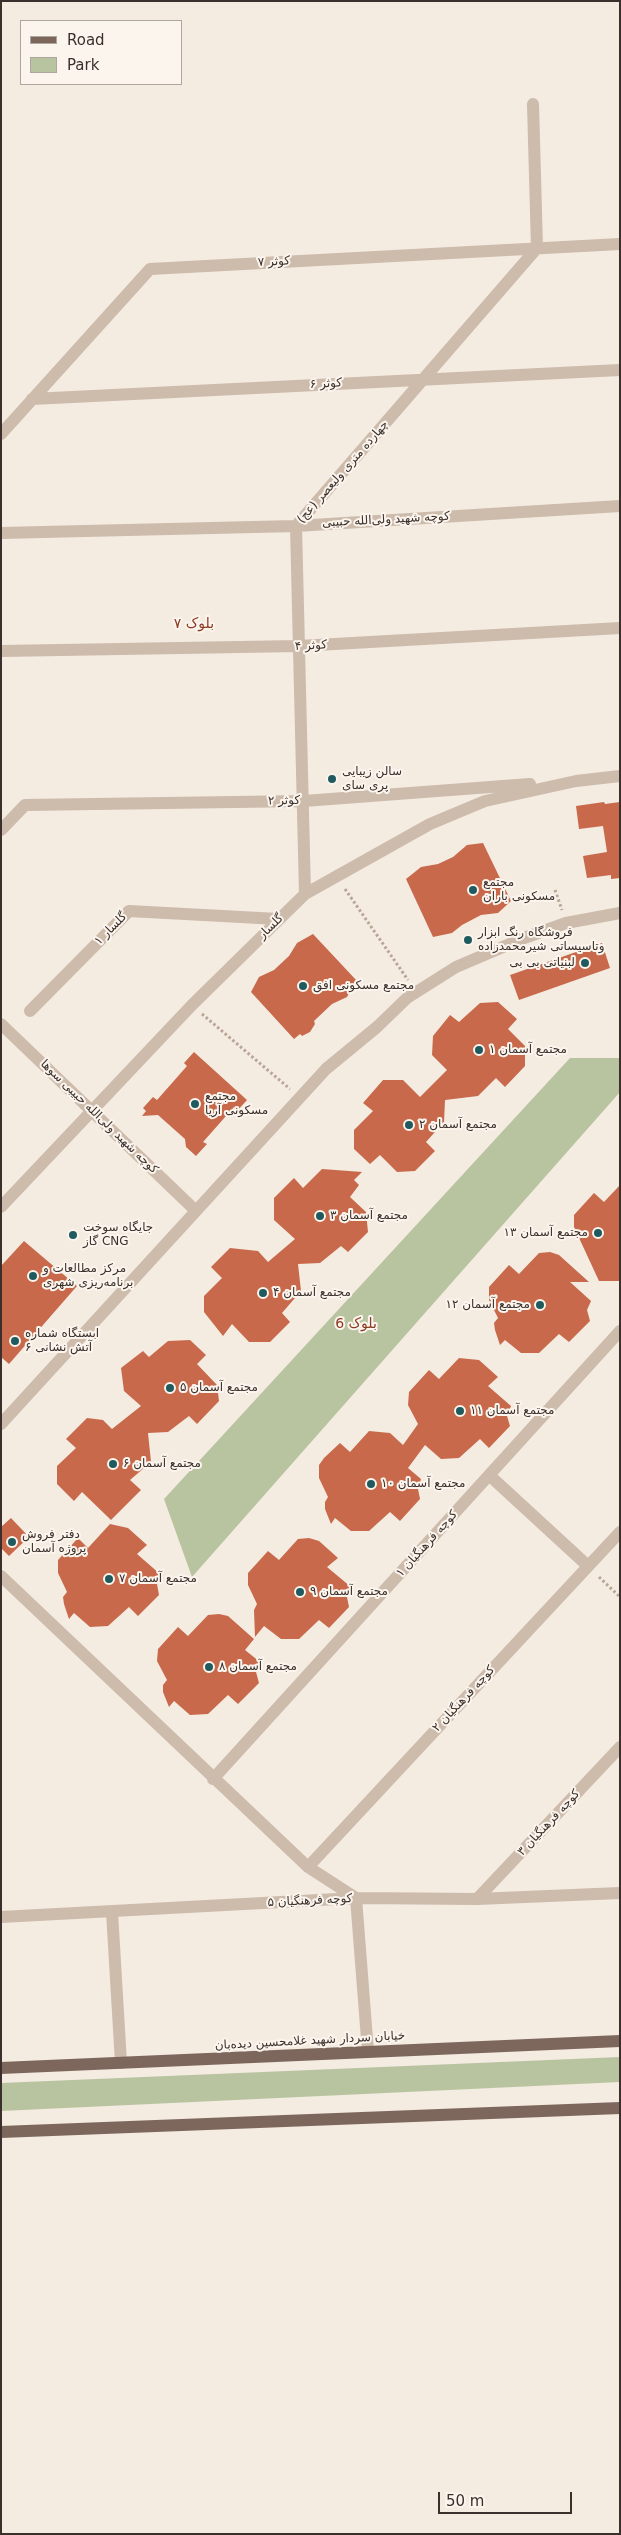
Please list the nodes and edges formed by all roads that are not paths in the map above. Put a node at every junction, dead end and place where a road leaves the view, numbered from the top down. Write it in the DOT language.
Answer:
graph roads {
  1 [pos="533,104"];
  2 [pos="620,244"];
  3 [pos="537,248"];
  4 [pos="620,370"];
  5 [pos="424,378"];
  6 [pos="32,399"];
  7 [pos="1,434"];
  8 [pos="620,506"];
  9 [pos="296,526"];
  10 [pos="1,533"];
  11 [pos="620,628"];
  12 [pos="299,646"];
  13 [pos="1,651"];
  14 [pos="620,776"];
  15 [pos="576,781"];
  16 [pos="304,801"];
  17 [pos="1,830"];
  18 [pos="305,894"];
  19 [pos="620,913"];
  20 [pos="278,919"];
  21 [pos="30,1011"];
  22 [pos="4,1032"];
  23 [pos="93,1110"];
  24 [pos="1,1207"];
  25 [pos="196,1211"];
  26 [pos="620,1331"];
  27 [pos="1,1424"];
  28 [pos="489,1476"];
  29 [pos="620,1532"];
  30 [pos="588,1566"];
  31 [pos="1,1576"];
  32 [pos="620,1747"];
  33 [pos="213,1779"];
  34 [pos="308,1866"];
  35 [pos="620,1893"];
  36 [pos="356,1898"];
  37 [pos="478,1900"];
  38 [pos="112,1912"];
  39 [pos="1,1917"];
  40 [pos="620,2041"];
  41 [pos="368,2052"];
  42 [pos="121,2063"];
  43 [pos="1,2068"];
  44 [pos="620,2108"];
  45 [pos="1,2132"];
  1 -- 3 [label="street"];
  2 -- 3 [label="street, کوثر ۷"];
  3 -- 5 [label="street, چهارده متری ولیعصر (عج)"];
  3 -- 6 [label="street, کوثر ۷"];
  4 -- 5 [label="street, کوثر ۶"];
  5 -- 6 [label="street, کوثر ۶"];
  5 -- 9 [label="street, چهارده متری ولیعصر (عج)"];
  6 -- 7 [label="street, کوثر ۷"];
  8 -- 9 [label="street, کوچه شهید ولی‌الله حبیبی"];
  9 -- 10 [label="street, کوچه شهید ولی‌الله حبیبی"];
  9 -- 12 [label="street, چهارده متری ولیعصر (عج)"];
  11 -- 12 [label="street, کوثر ۴"];
  12 -- 13 [label="street, کوثر ۴"];
  12 -- 16 [label="street, چهارده متری ولیعصر (عج)"];
  14 -- 15 [label="street, گلسار"];
  15 -- 16 [label="street, کوثر ۲"];
  15 -- 18 [label="street, گلسار"];
  16 -- 17 [label="street, کوثر ۲"];
  16 -- 18 [label="street, چهارده متری ولیعصر (عج)"];
  18 -- 20 [label="street, گلسار"];
  19 -- 25 [label="street"];
  20 -- 21 [label="street, گلسار ۱"];
  20 -- 23 [label="street, گلسار"];
  22 -- 23 [label="street, کوچه شهید ولی‌الله حبیبی سوها"];
  23 -- 24 [label="street, گلسار"];
  23 -- 25 [label="street, کوچه شهید ولی‌الله حبیبی سوها"];
  25 -- 27 [label="street"];
  26 -- 28 [label="street, کوچه فرهنگیان ۱"];
  28 -- 30 [label="street"];
  28 -- 33 [label="street, کوچه فرهنگیان ۱"];
  29 -- 30 [label="street, کوچه فرهنگیان ۲"];
  30 -- 34 [label="street, کوچه فرهنگیان ۲"];
  31 -- 33 [label="street"];
  32 -- 37 [label="street, کوچه فرهنگیان ۳"];
  33 -- 34 [label="street"];
  34 -- 36 [label="street"];
  35 -- 37 [label="street, کوچه فرهنگیان ۵"];
  36 -- 37 [label="street, کوچه فرهنگیان ۵"];
  36 -- 38 [label="street, کوچه فرهنگیان ۵"];
  36 -- 41 [label="street"];
  38 -- 39 [label="street, کوچه فرهنگیان ۵"];
  38 -- 42 [label="street"];
  40 -- 41 [label="main road, خیابان سردار شهید غلامحسین دیده‌بان"];
  41 -- 42 [label="main road, خیابان سردار شهید غلامحسین دیده‌بان"];
  42 -- 43 [label="main road, خیابان سردار شهید غلامحسین دیده‌بان"];
  44 -- 45 [label="main road"];
}
